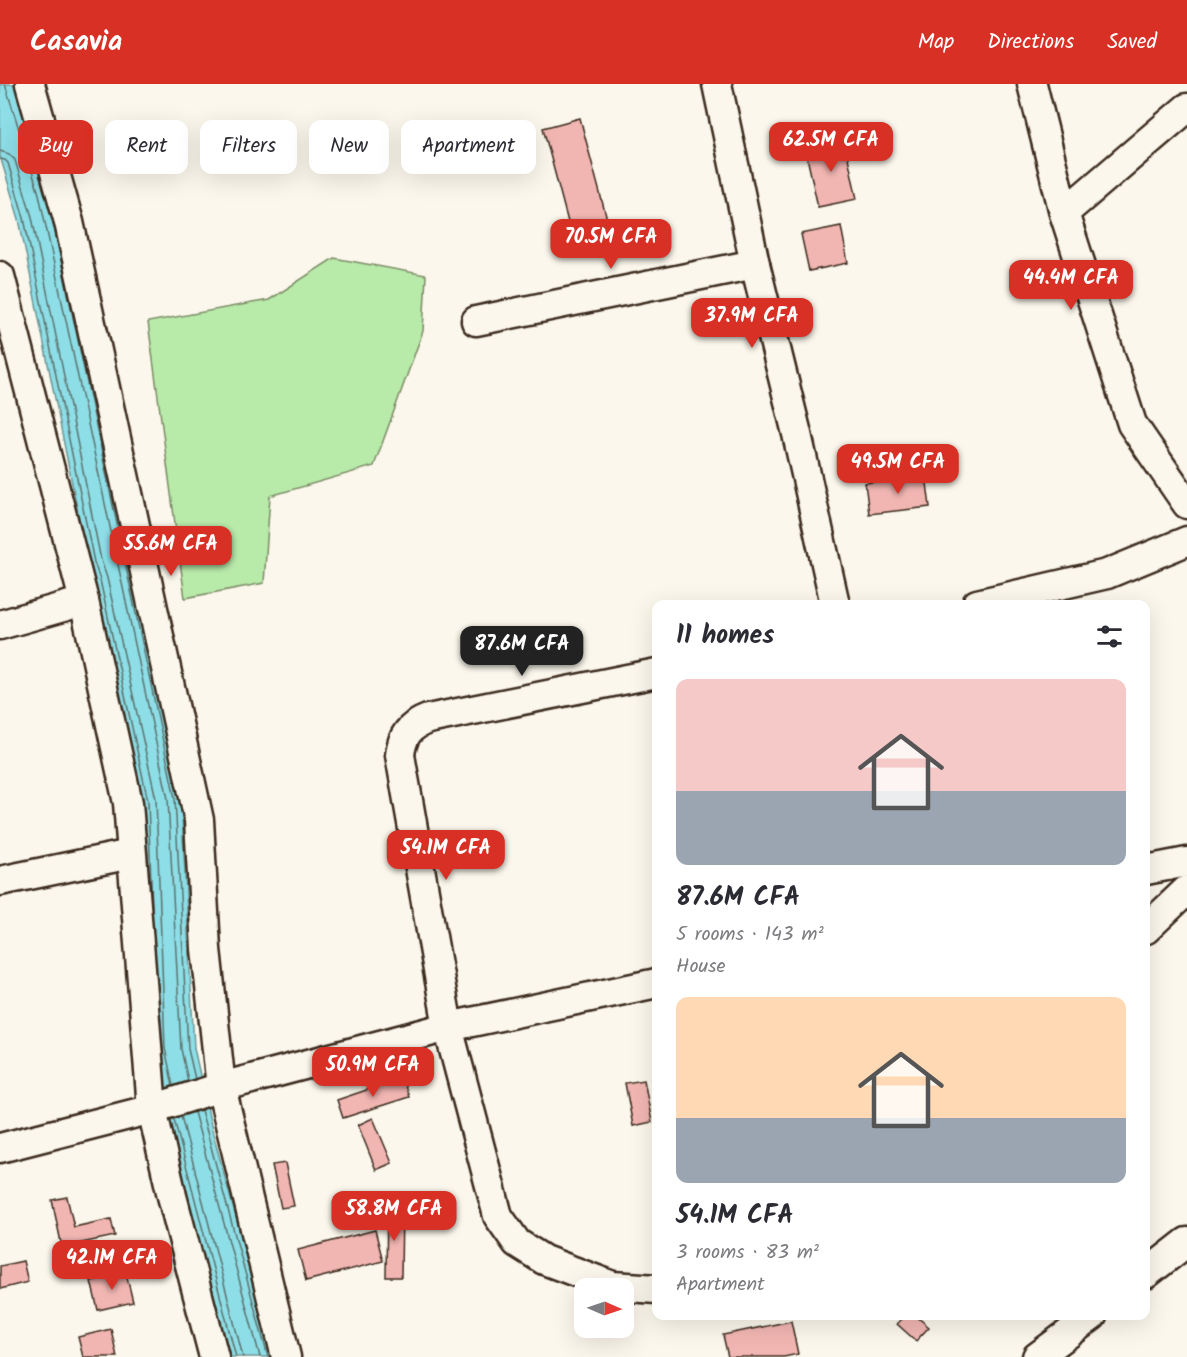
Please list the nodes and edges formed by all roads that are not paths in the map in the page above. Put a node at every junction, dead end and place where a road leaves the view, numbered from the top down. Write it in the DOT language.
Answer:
graph roads {
  1 [pos="30,84"];
  2 [pos="717,84"];
  3 [pos="1032,84"];
  4 [pos="1187,108"];
  5 [pos="1064,213"];
  6 [pos="755,264"];
  7 [pos="0,276"];
  8 [pos="476,321"];
  9 [pos="1187,504"];
  10 [pos="1187,541"];
  11 [pos="834,600"];
  12 [pos="994,600"];
  13 [pos="84,601"];
  14 [pos="0,625"];
  15 [pos="652,674"];
  16 [pos="131,854"];
  17 [pos="1187,862"];
  18 [pos="1150,869"];
  19 [pos="0,881"];
  20 [pos="1187,890"];
  21 [pos="1150,924"];
  22 [pos="652,984"];
  23 [pos="448,1027"];
  24 [pos="221,1087"];
  25 [pos="152,1109"];
  26 [pos="0,1148"];
  27 [pos="1187,1242"];
  28 [pos="1150,1271"];
  29 [pos="652,1289"];
  30 [pos="1087,1320"];
  31 [pos="214,1357"];
  32 [pos="286,1357"];
  33 [pos="1037,1357"];
  1 -- 24 [label="street"];
  2 -- 6 [label="street"];
  3 -- 5 [label="street"];
  4 -- 5 [label="street"];
  5 -- 9 [label="street"];
  6 -- 8 [label="street"];
  6 -- 11 [label="street"];
  7 -- 13 [label="street"];
  10 -- 12 [label="street"];
  13 -- 14 [label="street"];
  13 -- 16 [label="street"];
  15 -- 23 [label="street"];
  16 -- 19 [label="street"];
  16 -- 25 [label="street"];
  17 -- 18 [label="street"];
  20 -- 21 [label="street"];
  22 -- 23 [label="street"];
  23 -- 24 [label="street"];
  23 -- 29 [label="street"];
  24 -- 25 [label="street"];
  24 -- 32 [label="street"];
  25 -- 26 [label="street"];
  25 -- 31 [label="street"];
  27 -- 28 [label="street"];
  30 -- 33 [label="street"];
}
